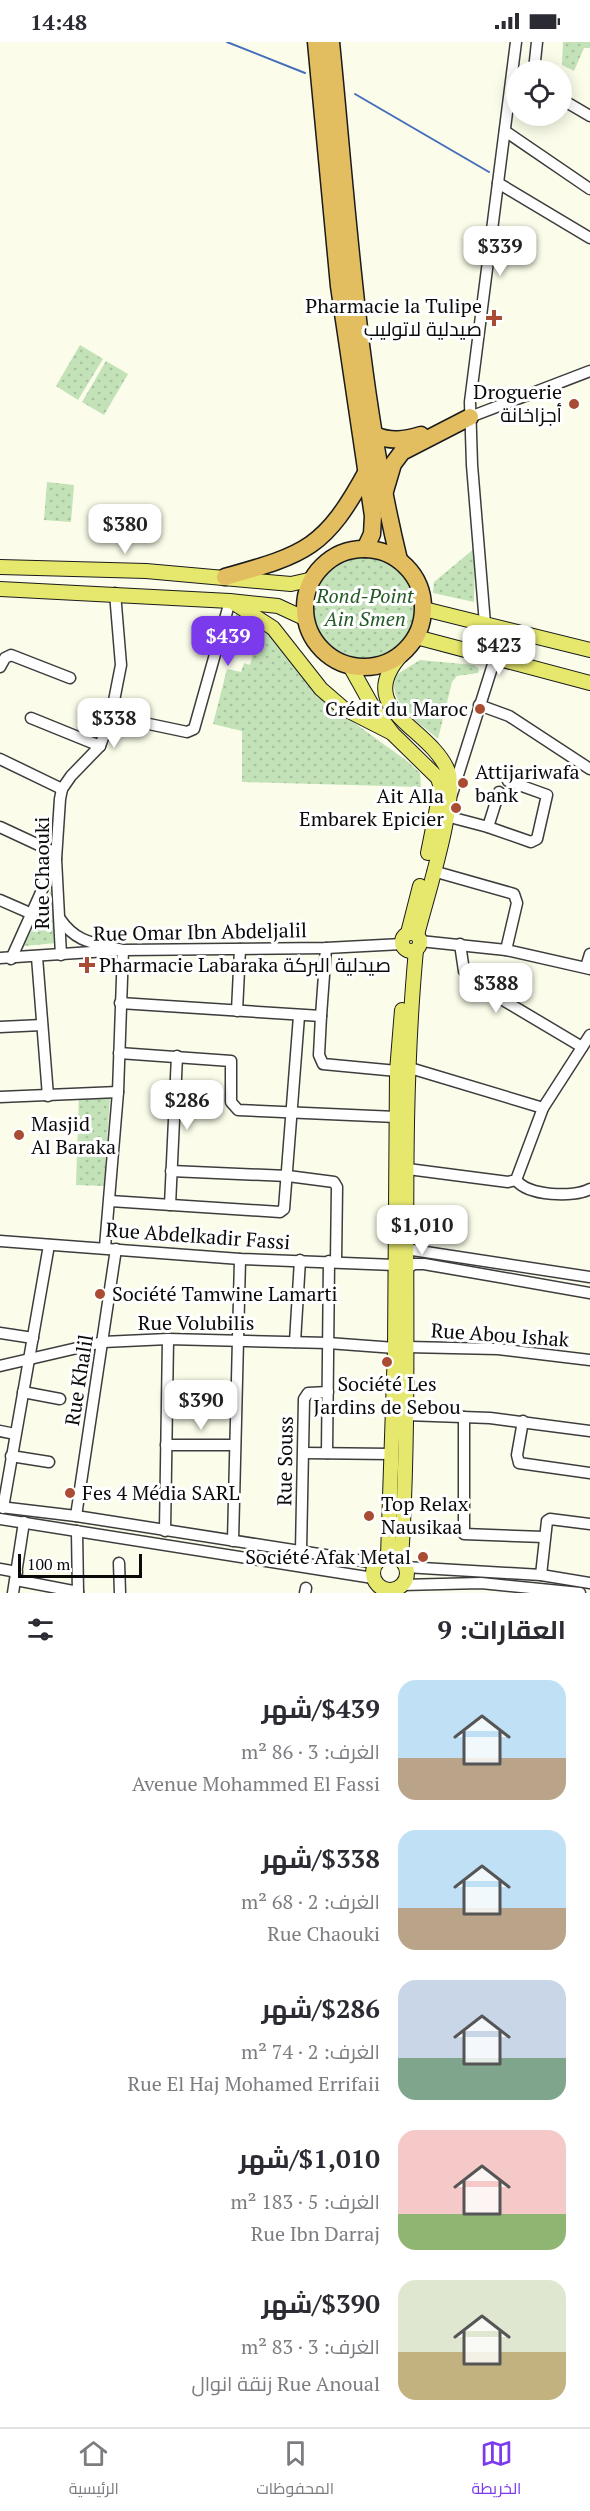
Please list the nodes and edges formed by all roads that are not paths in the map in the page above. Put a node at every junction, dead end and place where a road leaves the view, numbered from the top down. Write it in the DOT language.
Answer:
graph roads {
  1 [pos="316,42"];
  2 [pos="331,42"];
  3 [pos="516,42"];
  4 [pos="537,42"];
  5 [pos="515,60"];
  6 [pos="535,60"];
  7 [pos="572,105"];
  8 [pos="590,116"];
  9 [pos="506,124"];
  10 [pos="505,130"];
  11 [pos="498,183"];
  12 [pos="590,189"];
  13 [pos="590,238"];
  14 [pos="590,371"];
  15 [pos="470,417"];
  16 [pos="375,435"];
  17 [pos="367,471"];
  18 [pos="384,494"];
  19 [pos="365,549"];
  20 [pos="399,560"];
  21 [pos="0,567"];
  22 [pos="225,577"];
  23 [pos="313,579"];
  24 [pos="0,589"];
  25 [pos="115,593"];
  26 [pos="230,600"];
  27 [pos="424,609"];
  28 [pos="306,619"];
  29 [pos="485,624"];
  30 [pos="416,637"];
  31 [pos="590,650"];
  32 [pos="402,654"];
  33 [pos="495,658"];
  34 [pos="351,666"];
  35 [pos="0,667"];
  36 [pos="70,678"];
  37 [pos="590,683"];
  38 [pos="479,705"];
  39 [pos="111,716"];
  40 [pos="31,718"];
  41 [pos="393,734"];
  42 [pos="100,746"];
  43 [pos="0,759"];
  44 [pos="590,768"];
  45 [pos="508,781"];
  46 [pos="62,789"];
  47 [pos="499,792"];
  48 [pos="447,811"];
  49 [pos="0,827"];
  50 [pos="488,827"];
  51 [pos="56,856"];
  52 [pos="433,871"];
  53 [pos="0,900"];
  54 [pos="32,914"];
  55 [pos="60,919"];
  56 [pos="412,942"];
  57 [pos="460,944"];
  58 [pos="326,948"];
  59 [pos="240,949"];
  60 [pos="123,950"];
  61 [pos="506,950"];
  62 [pos="590,954"];
  63 [pos="61,955"];
  64 [pos="37,957"];
  65 [pos="6,958"];
  66 [pos="588,968"];
  67 [pos="120,1004"];
  68 [pos="237,1011"];
  69 [pos="299,1016"];
  70 [pos="321,1016"];
  71 [pos="42,1025"];
  72 [pos="0,1027"];
  73 [pos="590,1035"];
  74 [pos="582,1047"];
  75 [pos="119,1053"];
  76 [pos="177,1056"];
  77 [pos="404,1069"];
  78 [pos="118,1092"];
  79 [pos="48,1096"];
  80 [pos="0,1097"];
  81 [pos="543,1108"];
  82 [pos="293,1112"];
  83 [pos="396,1117"];
  84 [pos="408,1168"];
  85 [pos="171,1171"];
  86 [pos="288,1176"];
  87 [pos="517,1179"];
  88 [pos="590,1189"];
  89 [pos="110,1201"];
  90 [pos="170,1205"];
  91 [pos="0,1242"];
  92 [pos="49,1245"];
  93 [pos="111,1248"];
  94 [pos="406,1249"];
  95 [pos="472,1258"];
  96 [pos="240,1260"];
  97 [pos="300,1260"];
  98 [pos="332,1261"];
  99 [pos="400,1267"];
  100 [pos="471,1272"];
  101 [pos="590,1277"];
  102 [pos="590,1293"];
  103 [pos="0,1333"];
  104 [pos="33,1338"];
  105 [pos="168,1339"];
  106 [pos="103,1341"];
  107 [pos="238,1341"];
  108 [pos="295,1342"];
  109 [pos="328,1343"];
  110 [pos="401,1347"];
  111 [pos="590,1360"];
  112 [pos="28,1361"];
  113 [pos="0,1366"];
  114 [pos="23,1392"];
  115 [pos="327,1392"];
  116 [pos="60,1399"];
  117 [pos="406,1415"];
  118 [pos="464,1417"];
  119 [pos="523,1421"];
  120 [pos="0,1431"];
  121 [pos="590,1431"];
  122 [pos="15,1434"];
  123 [pos="166,1444"];
  124 [pos="235,1445"];
  125 [pos="327,1453"];
  126 [pos="305,1454"];
  127 [pos="391,1454"];
  128 [pos="11,1456"];
  129 [pos="49,1462"];
  130 [pos="590,1473"];
  131 [pos="2,1507"];
  132 [pos="76,1516"];
  133 [pos="0,1519"];
  134 [pos="24,1522"];
  135 [pos="590,1524"];
  136 [pos="77,1531"];
  137 [pos="165,1531"];
  138 [pos="544,1537"];
  139 [pos="233,1540"];
  140 [pos="302,1551"];
  141 [pos="393,1562"];
  142 [pos="119,1563"];
  143 [pos="0,1569"];
  144 [pos="541,1575"];
  145 [pos="16,1576"];
  146 [pos="590,1582"];
  147 [pos="374,1584"];
  148 [pos="480,1588"];
  149 [pos="394,1589"];
  150 [pos="543,1590"];
  151 [pos="14,1593"];
  152 [pos="78,1593"];
  153 [pos="120,1593"];
  154 [pos="580,1593"];
  1 -- 17 [label="highway"];
  2 -- 16 [label="highway"];
  3 -- 5 [label="street"];
  4 -- 6 [label="street"];
  7 -- 8 [label="street"];
  9 -- 10 [label="street"];
  10 -- 11 [label="street"];
  10 -- 12 [label="street"];
  11 -- 13 [label="street"];
  11 -- 15 [label="street"];
  14 -- 15 [label="street"];
  15 -- 16 [label="highway"];
  15 -- 18 [label="highway"];
  15 -- 29 [label="street"];
  16 -- 18 [label="highway"];
  17 -- 19 [label="highway"];
  17 -- 22 [label="highway"];
  18 -- 20 [label="highway"];
  19 -- 20 [label="highway"];
  19 -- 23 [label="highway"];
  20 -- 27 [label="highway"];
  21 -- 22 [label="main road"];
  22 -- 23 [label="main road"];
  23 -- 28 [label="highway"];
  24 -- 25 [label="main road"];
  25 -- 26 [label="main road"];
  25 -- 39 [label="street, Rue Chaouki"];
  26 -- 28 [label="main road"];
  26 -- 39 [label="street"];
  26 -- 41 [label="main road"];
  27 -- 29 [label="main road"];
  27 -- 30 [label="highway"];
  28 -- 34 [label="highway"];
  29 -- 31 [label="main road"];
  30 -- 32 [label="highway"];
  30 -- 33 [label="main road"];
  32 -- 34 [label="highway"];
  32 -- 48 [label="main road"];
  33 -- 37 [label="main road"];
  33 -- 38 [label="street"];
  34 -- 41 [label="main road"];
  35 -- 36 [label="street"];
  38 -- 44 [label="street"];
  38 -- 48 [label="street"];
  39 -- 42 [label="street, Rue Chaouki"];
  40 -- 42 [label="street"];
  41 -- 56 [label="main road"];
  42 -- 46 [label="street, Rue Chaouki"];
  43 -- 46 [label="street"];
  45 -- 50 [label="street"];
  46 -- 51 [label="street, Rue Chaouki"];
  47 -- 50 [label="street"];
  48 -- 50 [label="street"];
  48 -- 52 [label="main road"];
  49 -- 51 [label="street"];
  51 -- 54 [label="street"];
  51 -- 55 [label="street, Rue Chaouki"];
  52 -- 56 [label="main road"];
  52 -- 61 [label="street"];
  53 -- 54 [label="street"];
  54 -- 65 [label="street"];
  55 -- 60 [label="street"];
  55 -- 63 [label="street, Rue Chaouki"];
  56 -- 57 [label="street, Rue Omar Ibn Abdeljalil"];
  56 -- 58 [label="street, Rue Omar Ibn Abdeljalil"];
  56 -- 77 [label="main road"];
  57 -- 61 [label="street, Rue Omar Ibn Abdeljalil"];
  57 -- 74 [label="street"];
  58 -- 59 [label="street, Rue Omar Ibn Abdeljalil"];
  58 -- 70 [label="street"];
  59 -- 60 [label="street, Rue Omar Ibn Abdeljalil"];
  59 -- 68 [label="street"];
  60 -- 63 [label="street, Rue Omar Ibn Abdeljalil"];
  60 -- 67 [label="street, Rue Khalil"];
  61 -- 66 [label="street, Rue Omar Ibn Abdeljalil"];
  62 -- 66 [label="street"];
  63 -- 64 [label="street, Rue Omar Ibn Abdeljalil"];
  64 -- 65 [label="street, Rue Omar Ibn Abdeljalil"];
  64 -- 71 [label="street"];
  67 -- 68 [label="street"];
  67 -- 75 [label="street, Rue Khalil"];
  68 -- 69 [label="street"];
  69 -- 70 [label="street"];
  69 -- 82 [label="street"];
  70 -- 77 [label="street"];
  71 -- 72 [label="street"];
  71 -- 79 [label="street"];
  73 -- 74 [label="street"];
  74 -- 81 [label="street"];
  75 -- 76 [label="street"];
  75 -- 78 [label="street, Rue Khalil"];
  76 -- 82 [label="street"];
  76 -- 85 [label="street"];
  77 -- 81 [label="street"];
  77 -- 83 [label="main road"];
  77 -- 84 [label="main road"];
  78 -- 79 [label="street"];
  78 -- 89 [label="street, Rue Khalil"];
  79 -- 80 [label="street"];
  81 -- 87 [label="street"];
  82 -- 83 [label="street"];
  82 -- 86 [label="street"];
  83 -- 99 [label="main road"];
  84 -- 87 [label="street"];
  84 -- 94 [label="main road"];
  85 -- 86 [label="street"];
  85 -- 90 [label="street"];
  86 -- 90 [label="street"];
  86 -- 98 [label="street"];
  87 -- 88 [label="street"];
  89 -- 90 [label="street"];
  89 -- 93 [label="street, Rue Khalil"];
  91 -- 92 [label="street, Rue Abdelkadir Fassi"];
  92 -- 93 [label="street, Rue Abdelkadir Fassi"];
  92 -- 104 [label="street"];
  93 -- 96 [label="street, Rue Abdelkadir Fassi"];
  93 -- 106 [label="street, Rue Khalil"];
  94 -- 95 [label="street"];
  94 -- 99 [label="main road"];
  95 -- 100 [label="street"];
  95 -- 101 [label="street"];
  96 -- 97 [label="street, Rue Abdelkadir Fassi"];
  96 -- 107 [label="street"];
  97 -- 98 [label="street, Rue Abdelkadir Fassi"];
  97 -- 108 [label="street"];
  98 -- 99 [label="street, Rue Abdelkadir Fassi"];
  98 -- 109 [label="street"];
  99 -- 100 [label="street, Rue Abdelkadir Fassi"];
  99 -- 110 [label="main road"];
  100 -- 102 [label="street, Rue Abdelkadir Fassi"];
  103 -- 104 [label="street"];
  104 -- 112 [label="street"];
  105 -- 106 [label="street, Rue Volubilis"];
  105 -- 107 [label="street, Rue Volubilis"];
  105 -- 123 [label="street"];
  106 -- 112 [label="street, Rue Volubilis"];
  106 -- 132 [label="street, Rue Khalil"];
  107 -- 108 [label="street, Rue Volubilis"];
  107 -- 124 [label="street"];
  108 -- 109 [label="street, Rue Volubilis"];
  109 -- 110 [label="street, Rue Volubilis"];
  109 -- 115 [label="street"];
  110 -- 111 [label="street, Rue Abou Ishak"];
  110 -- 117 [label="main road"];
  110 -- 127 [label="main road"];
  112 -- 113 [label="street, Rue Volubilis"];
  112 -- 114 [label="street"];
  114 -- 116 [label="street"];
  114 -- 122 [label="street"];
  115 -- 125 [label="street"];
  115 -- 126 [label="street, Rue Souss"];
  117 -- 118 [label="street"];
  117 -- 141 [label="main road"];
  118 -- 119 [label="street"];
  118 -- 138 [label="street"];
  119 -- 121 [label="street"];
  119 -- 130 [label="street"];
  120 -- 122 [label="street"];
  122 -- 128 [label="street"];
  123 -- 124 [label="street"];
  123 -- 137 [label="street"];
  124 -- 139 [label="street"];
  125 -- 126 [label="street"];
  125 -- 127 [label="street"];
  126 -- 140 [label="street, Rue Souss"];
  127 -- 141 [label="main road"];
  128 -- 129 [label="street"];
  128 -- 131 [label="street"];
  131 -- 132 [label="street"];
  132 -- 137 [label="street"];
  133 -- 134 [label="street"];
  134 -- 136 [label="street"];
  134 -- 145 [label="street"];
  135 -- 138 [label="street"];
  136 -- 147 [label="street"];
  136 -- 152 [label="street"];
  137 -- 139 [label="street"];
  138 -- 144 [label="street"];
  139 -- 140 [label="street"];
  140 -- 141 [label="street"];
  141 -- 144 [label="street"];
  141 -- 147 [label="main road"];
  141 -- 149 [label="main road"];
  142 -- 153 [label="street"];
  143 -- 145 [label="street"];
  144 -- 146 [label="street"];
  145 -- 151 [label="street"];
  145 -- 152 [label="street"];
  147 -- 149 [label="main road"];
  148 -- 149 [label="street"];
  148 -- 150 [label="street"];
  150 -- 154 [label="street"];
}
